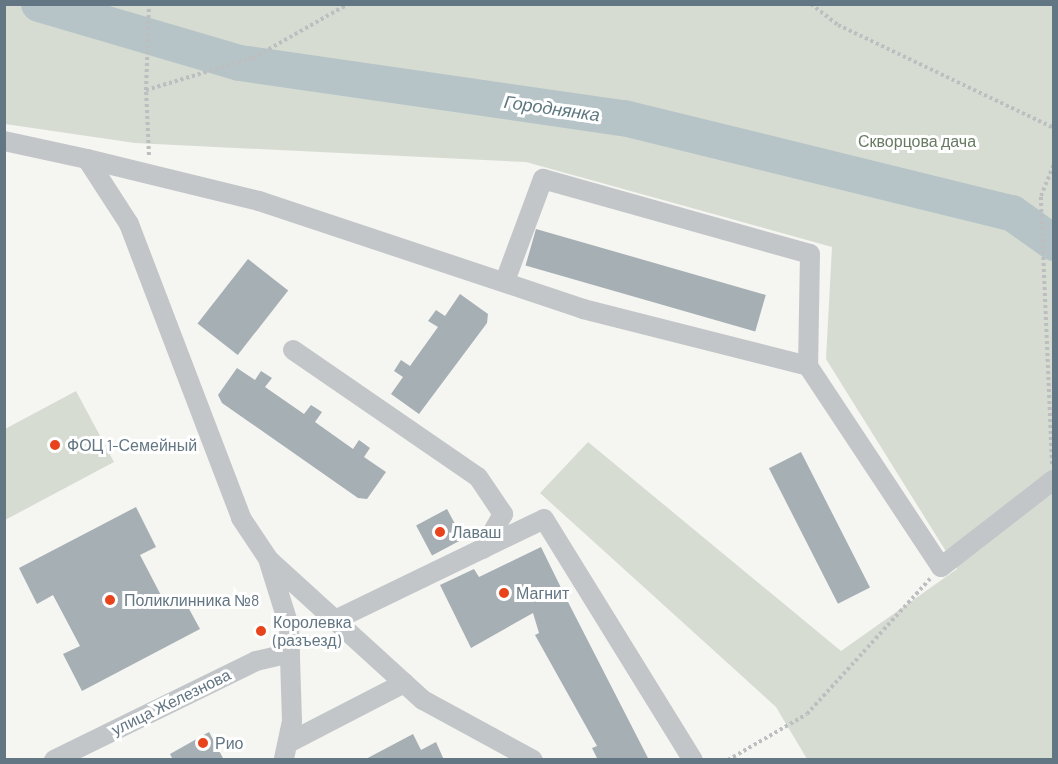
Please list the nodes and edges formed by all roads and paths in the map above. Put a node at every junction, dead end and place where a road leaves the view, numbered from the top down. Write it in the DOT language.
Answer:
graph roads {
  1 [pos="149,4"];
  2 [pos="348,4"];
  3 [pos="811,4"];
  4 [pos="146,90"];
  5 [pos="1053,128"];
  6 [pos="4,141"];
  7 [pos="87,159"];
  8 [pos="1053,164"];
  9 [pos="150,174"];
  10 [pos="505,281"];
  11 [pos="293,350"];
  12 [pos="808,366"];
  13 [pos="1053,480"];
  14 [pos="483,549"];
  15 [pos="269,560"];
  16 [pos="941,567"];
  17 [pos="333,621"];
  18 [pos="290,653"];
  19 [pos="404,683"];
  20 [pos="286,751"];
  21 [pos="54,759"];
  22 [pos="533,759"];
  23 [pos="693,759"];
  24 [pos="728,759"];
  1 -- 4 [label="path"];
  2 -- 4 [label="path"];
  3 -- 5 [label="path"];
  4 -- 9 [label="path"];
  6 -- 7 [label="street"];
  7 -- 9 [label="street"];
  7 -- 15 [label="street"];
  8 -- 13 [label="path"];
  9 -- 10 [label="street"];
  10 -- 12 [label="street"];
  10 -- 12 [label="street"];
  11 -- 14 [label="street"];
  12 -- 16 [label="street"];
  13 -- 16 [label="street"];
  14 -- 17 [label="street"];
  14 -- 23 [label="street"];
  15 -- 17 [label="street"];
  15 -- 18 [label="street"];
  16 -- 24 [label="path"];
  17 -- 19 [label="street"];
  18 -- 20 [label="street"];
  18 -- 21 [label="street, улица Железнова"];
  19 -- 20 [label="street"];
  19 -- 22 [label="street"];
}
